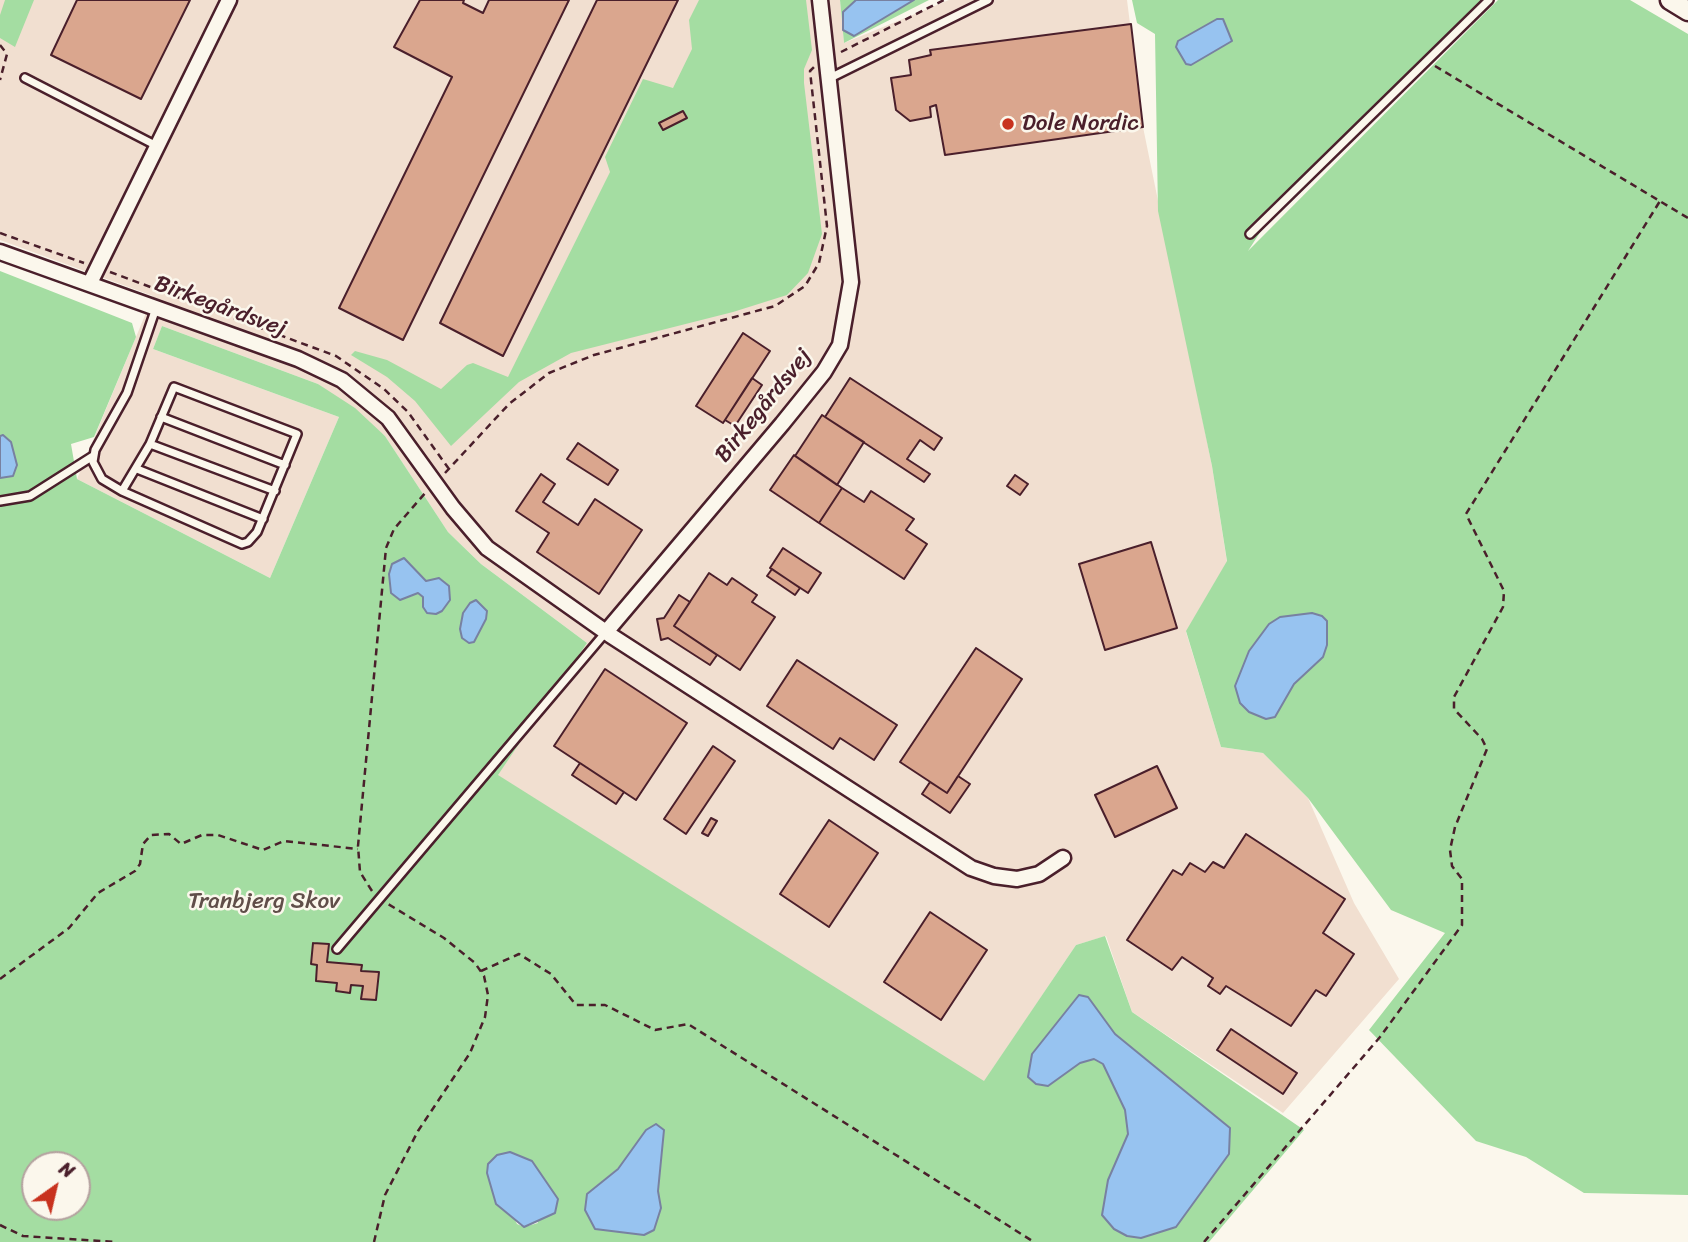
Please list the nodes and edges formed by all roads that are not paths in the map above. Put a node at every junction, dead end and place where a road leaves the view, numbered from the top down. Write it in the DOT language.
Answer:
graph roads {
  1 [pos="229,0"];
  2 [pos="820,0"];
  3 [pos="988,0"];
  4 [pos="1489,0"];
  5 [pos="1670,0"];
  6 [pos="1688,10"];
  7 [pos="25,78"];
  8 [pos="829,79"];
  9 [pos="155,145"];
  10 [pos="1250,234"];
  11 [pos="0,252"];
  12 [pos="90,283"];
  13 [pos="156,308"];
  14 [pos="161,416"];
  15 [pos="149,444"];
  16 [pos="93,456"];
  17 [pos="285,465"];
  18 [pos="136,469"];
  19 [pos="122,491"];
  20 [pos="275,491"];
  21 [pos="0,501"];
  22 [pos="263,519"];
  23 [pos="606,632"];
  24 [pos="1063,858"];
  25 [pos="337,949"];
  1 -- 9 [label="street"];
  2 -- 8 [label="street, Birkegårdsvej"];
  3 -- 8 [label="lane"];
  4 -- 10 [label="lane"];
  5 -- 6 [label="street"];
  7 -- 9 [label="lane"];
  8 -- 23 [label="street, Birkegårdsvej"];
  9 -- 12 [label="street"];
  11 -- 12 [label="street, Birkegårdsvej"];
  12 -- 13 [label="street, Birkegårdsvej"];
  13 -- 16 [label="lane"];
  13 -- 23 [label="street, Birkegårdsvej"];
  14 -- 15 [label="lane"];
  14 -- 17 [label="lane"];
  14 -- 17 [label="lane"];
  15 -- 18 [label="lane"];
  15 -- 20 [label="lane"];
  16 -- 19 [label="lane"];
  16 -- 21 [label="lane"];
  17 -- 20 [label="lane"];
  18 -- 19 [label="lane"];
  18 -- 22 [label="lane"];
  19 -- 22 [label="lane"];
  20 -- 22 [label="lane"];
  23 -- 24 [label="street, Birkegårdsvej"];
  23 -- 25 [label="lane"];
}
